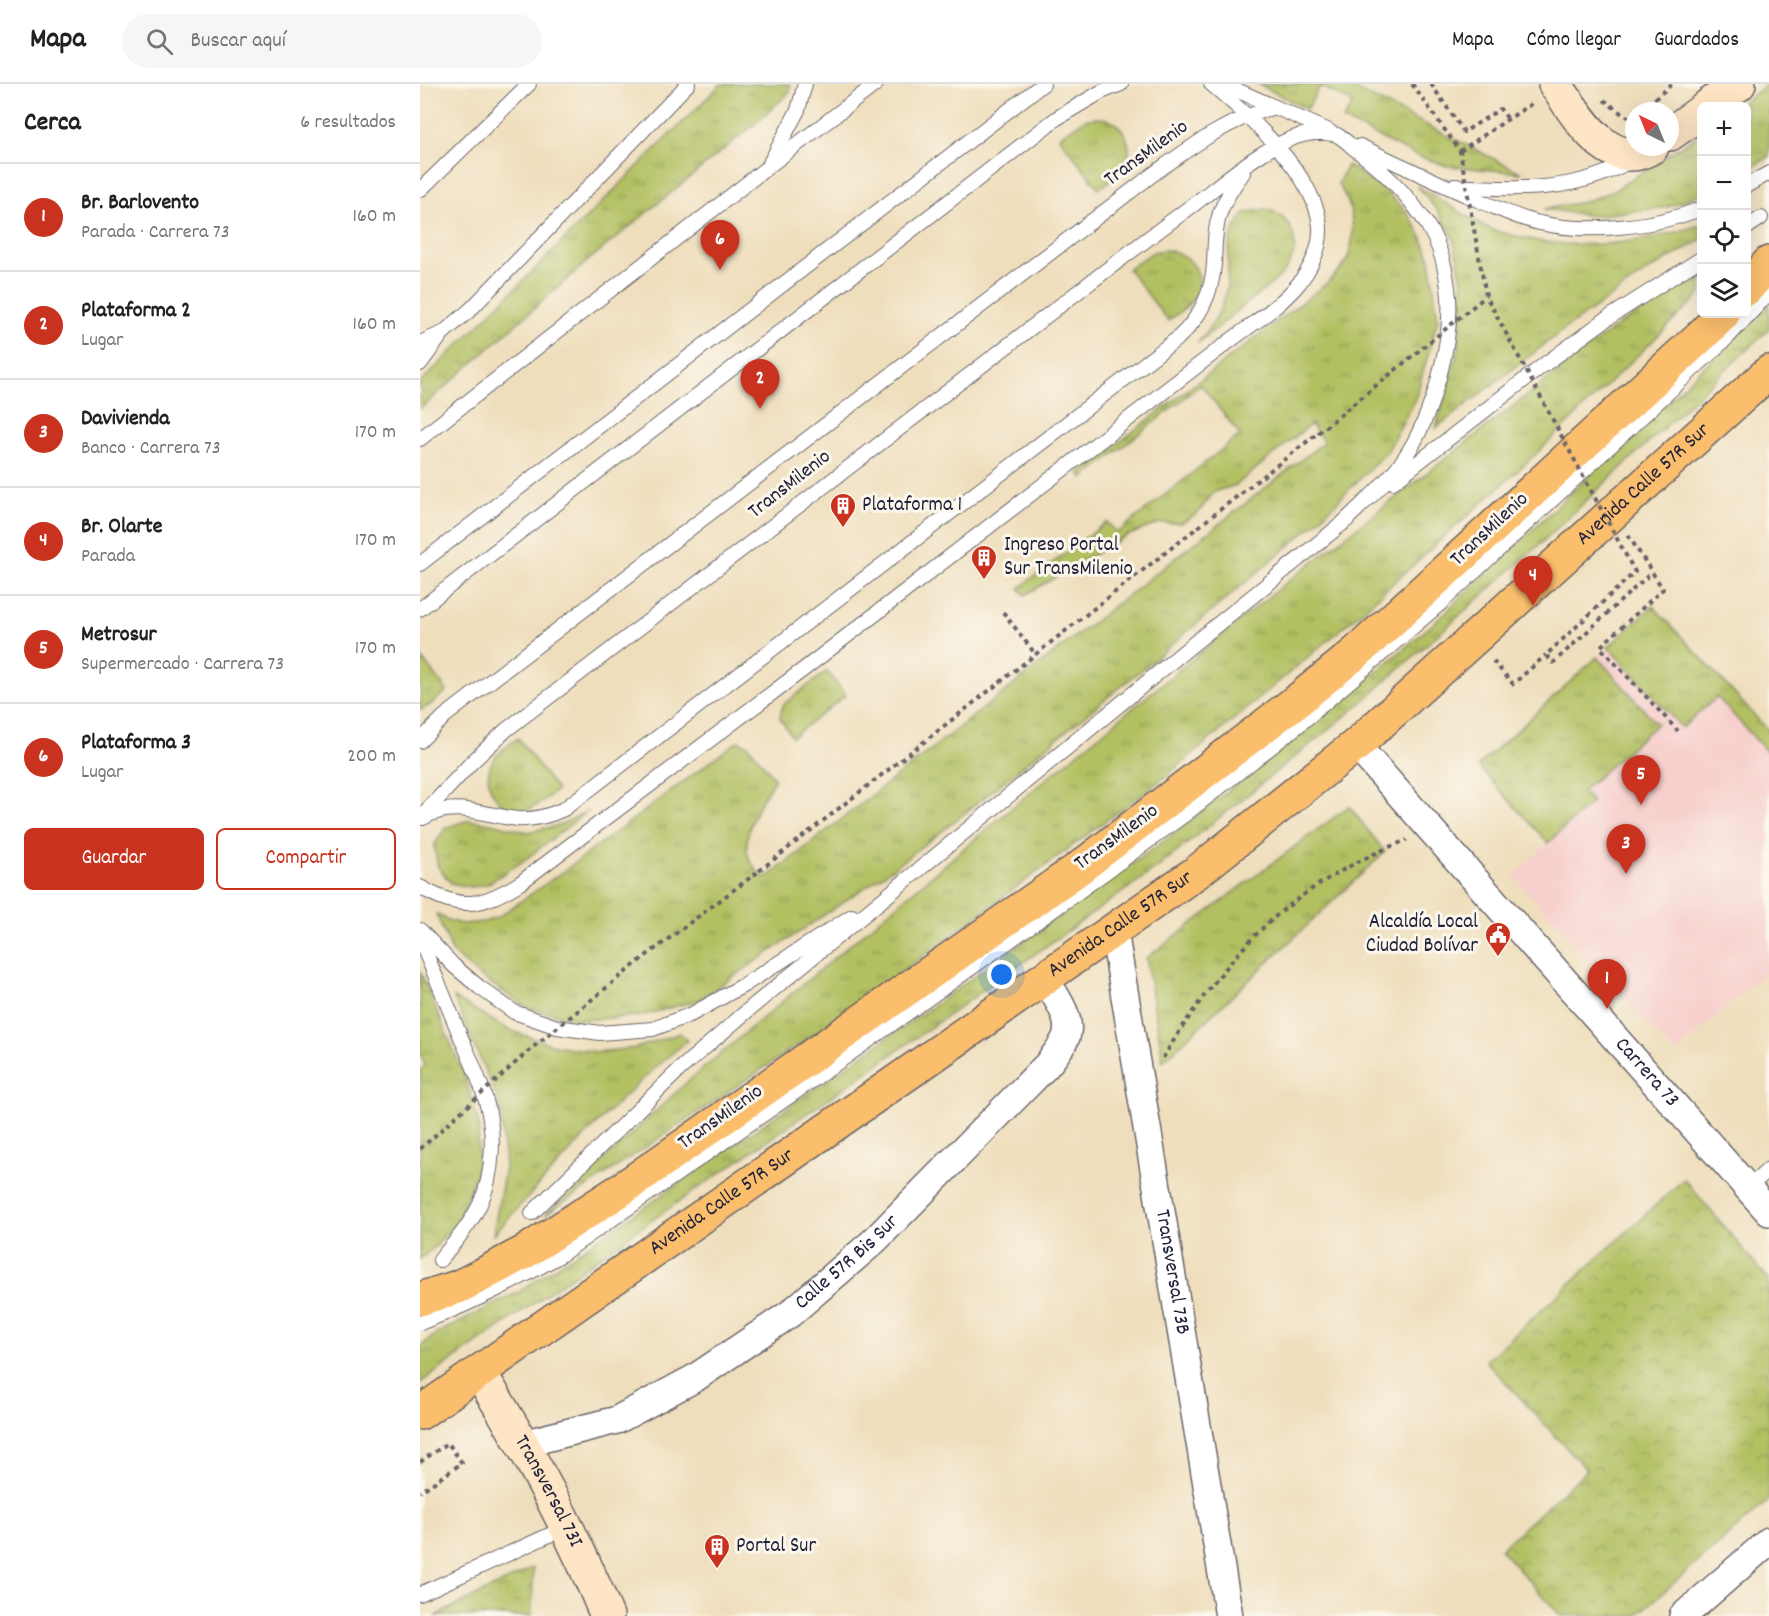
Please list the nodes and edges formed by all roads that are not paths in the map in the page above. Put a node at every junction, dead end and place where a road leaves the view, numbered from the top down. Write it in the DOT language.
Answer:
graph roads {
  1 [pos="529,84"];
  2 [pos="688,84"];
  3 [pos="805,84"];
  4 [pos="876,84"];
  5 [pos="1044,84"];
  6 [pos="1121,84"];
  7 [pos="1211,84"];
  8 [pos="1223,84"];
  9 [pos="1555,84"];
  10 [pos="1739,84"];
  11 [pos="1714,102"];
  12 [pos="1275,107"];
  13 [pos="1697,114"];
  14 [pos="1248,116"];
  15 [pos="1679,127"];
  16 [pos="1335,134"];
  17 [pos="1275,146"];
  18 [pos="1625,155"];
  19 [pos="1638,156"];
  20 [pos="1256,158"];
  21 [pos="769,166"];
  22 [pos="1769,173"];
  23 [pos="1751,183"];
  24 [pos="1444,186"];
  25 [pos="420,190"];
  26 [pos="1697,209"];
  27 [pos="1761,218"];
  28 [pos="1751,225"];
  29 [pos="1697,261"];
  30 [pos="1769,263"];
  31 [pos="1751,283"];
  32 [pos="1769,293"];
  33 [pos="1719,318"];
  34 [pos="443,333"];
  35 [pos="420,342"];
  36 [pos="420,364"];
  37 [pos="1769,372"];
  38 [pos="420,439"];
  39 [pos="1341,525"];
  40 [pos="420,564"];
  41 [pos="420,609"];
  42 [pos="420,741"];
  43 [pos="1356,745"];
  44 [pos="420,819"];
  45 [pos="914,876"];
  46 [pos="420,887"];
  47 [pos="420,930"];
  48 [pos="1114,930"];
  49 [pos="420,939"];
  50 [pos="1045,979"];
  51 [pos="1769,1169"];
  52 [pos="1748,1188"];
  53 [pos="1769,1212"];
  54 [pos="532,1213"];
  55 [pos="440,1260"];
  56 [pos="420,1299"];
  57 [pos="420,1323"];
  58 [pos="479,1372"];
  59 [pos="420,1413"];
  60 [pos="522,1444"];
  61 [pos="567,1527"];
  62 [pos="1769,1540"];
  63 [pos="420,1594"];
  64 [pos="607,1616"];
  65 [pos="1228,1616"];
  66 [pos="1683,1616"];
  1 -- 25 [label="lane"];
  2 -- 34 [label="lane"];
  3 -- 21 [label="lane"];
  4 -- 21 [label="lane"];
  5 -- 40 [label="lane"];
  6 -- 41 [label="lane"];
  7 -- 14 [label="lane"];
  8 -- 12 [label="lane, TransMilenio"];
  9 -- 18 [label="street"];
  10 -- 11 [label="street"];
  12 -- 14 [label="lane, TransMilenio"];
  12 -- 16 [label="lane, TransMilenio"];
  13 -- 15 [label="street"];
  14 -- 17 [label="lane"];
  14 -- 42 [label="lane, TransMilenio"];
  16 -- 17 [label="lane, TransMilenio"];
  16 -- 24 [label="lane, TransMilenio"];
  16 -- 39 [label="lane, TransMilenio"];
  17 -- 20 [label="lane, TransMilenio"];
  17 -- 46 [label="lane"];
  19 -- 24 [label="lane, TransMilenio"];
  20 -- 44 [label="lane, TransMilenio"];
  20 -- 44 [label="lane, TransMilenio"];
  21 -- 38 [label="lane"];
  22 -- 23 [label="lane"];
  24 -- 26 [label="lane, TransMilenio"];
  27 -- 28 [label="lane"];
  29 -- 39 [label="lane, TransMilenio"];
  30 -- 31 [label="highway"];
  32 -- 57 [label="lane, TransMilenio"];
  33 -- 56 [label="highway"];
  34 -- 35 [label="lane"];
  34 -- 36 [label="lane"];
  37 -- 43 [label="highway, Avenida Calle 57R Sur"];
  39 -- 45 [label="lane, TransMilenio"];
  43 -- 48 [label="highway, Avenida Calle 57R Sur"];
  43 -- 52 [label="street, Carrera 73"];
  45 -- 47 [label="lane, TransMilenio"];
  45 -- 54 [label="lane, TransMilenio"];
  48 -- 50 [label="highway, Avenida Calle 57R Sur"];
  48 -- 65 [label="street, Transversal 73B"];
  49 -- 55 [label="lane"];
  50 -- 58 [label="highway, Avenida Calle 57R Sur"];
  50 -- 60 [label="street, Calle 57R Bis Sur"];
  51 -- 52 [label="lane"];
  52 -- 53 [label="street, Carrera 73"];
  58 -- 59 [label="highway, Avenida Calle 57R Sur"];
  58 -- 60 [label="street, Transversal 73I"];
  60 -- 61 [label="street, Transversal 73I"];
  61 -- 63 [label="lane"];
  61 -- 64 [label="street, Transversal 73I"];
  62 -- 66 [label="street"];
}
